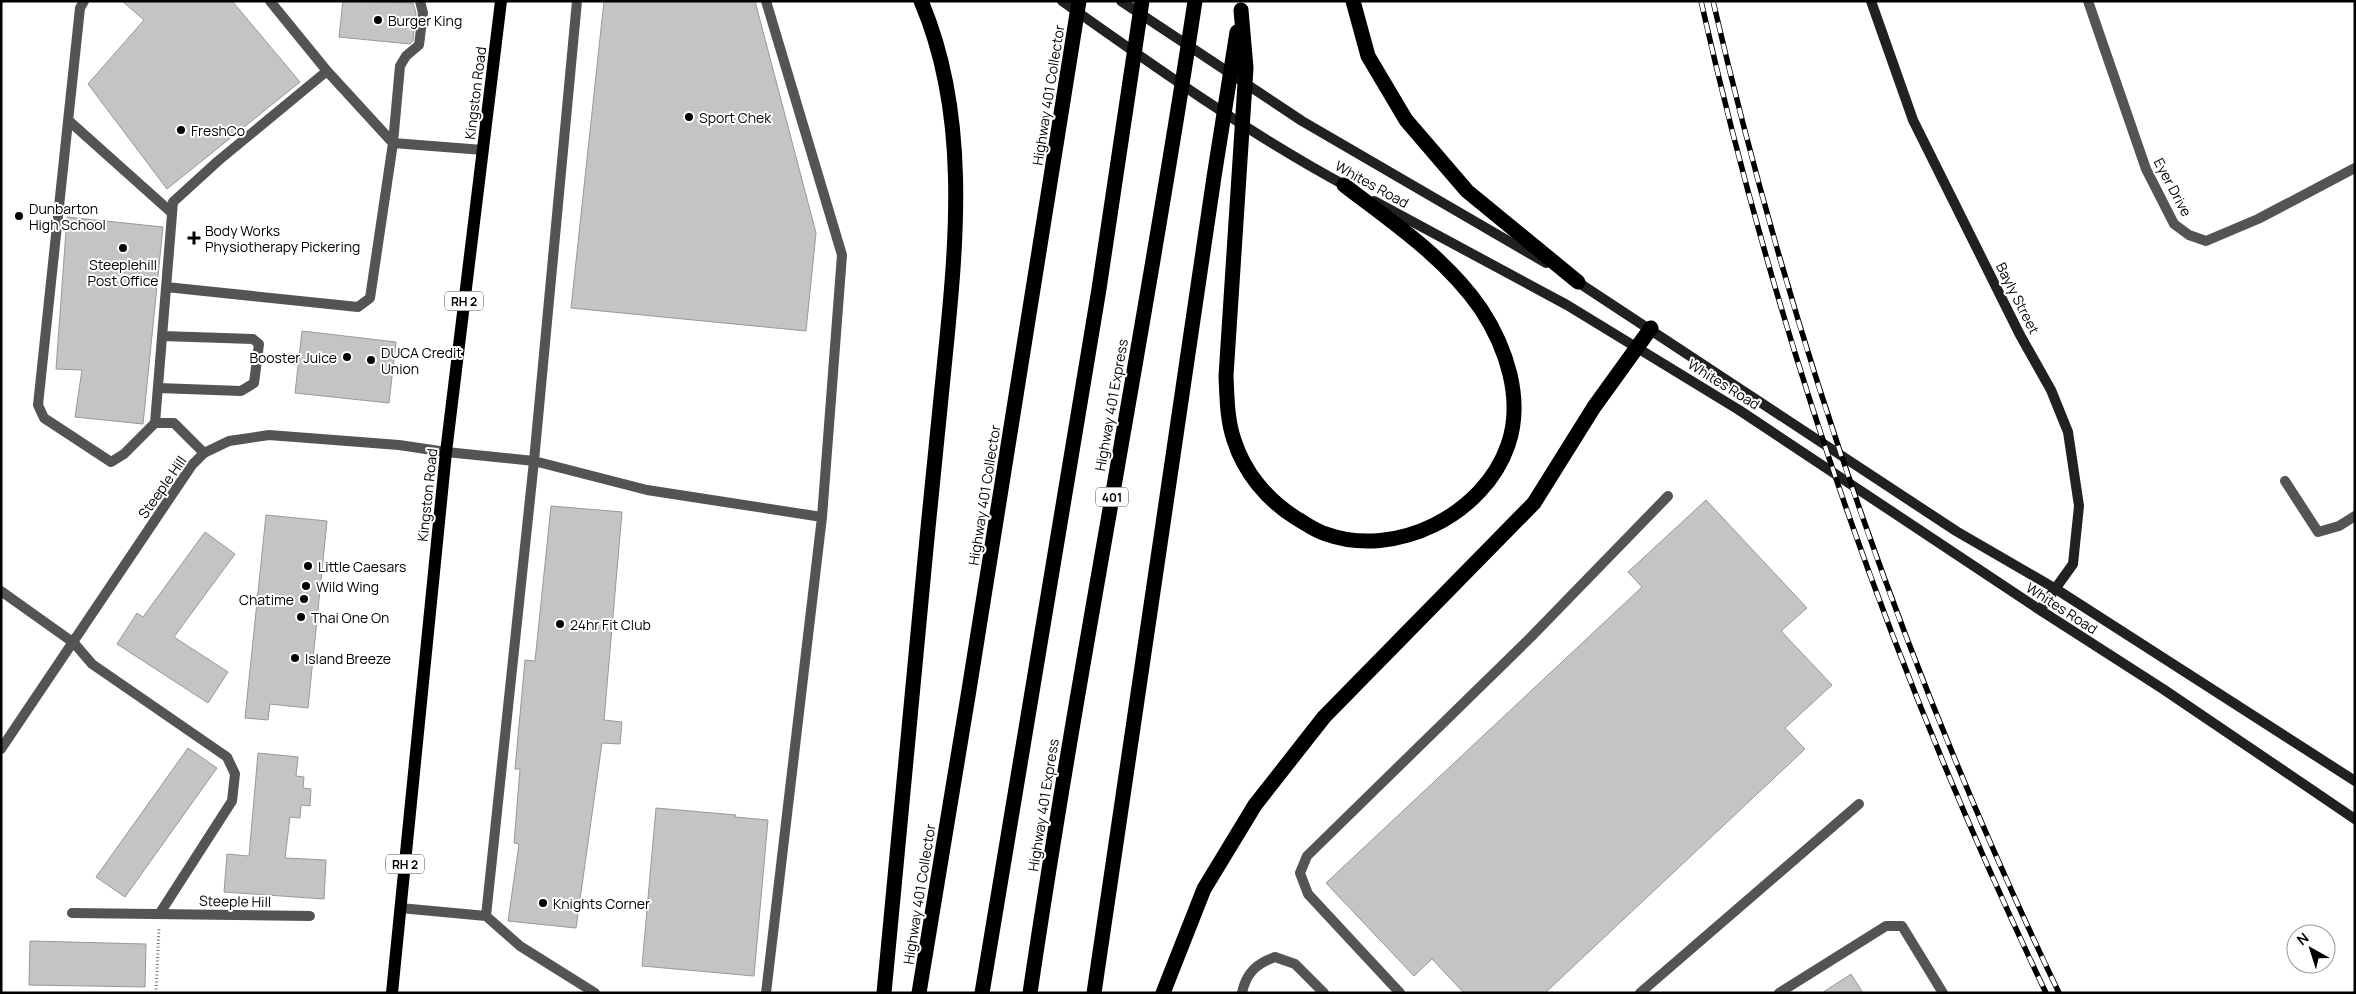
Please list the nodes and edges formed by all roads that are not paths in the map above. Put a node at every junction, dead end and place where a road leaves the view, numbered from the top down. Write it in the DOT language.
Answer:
graph roads {
  1 [pos="84,1"];
  2 [pos="270,1"];
  3 [pos="420,1"];
  4 [pos="501,1"];
  5 [pos="577,1"];
  6 [pos="766,1"];
  7 [pos="921,1"];
  8 [pos="1062,1"];
  9 [pos="1121,1"];
  10 [pos="1142,1"];
  11 [pos="1195,1"];
  12 [pos="1353,1"];
  13 [pos="1871,1"];
  14 [pos="2088,1"];
  15 [pos="1078,5"];
  16 [pos="1242,6"];
  17 [pos="327,71"];
  18 [pos="68,120"];
  19 [pos="394,143"];
  20 [pos="483,150"];
  21 [pos="2355,168"];
  22 [pos="1344,185"];
  23 [pos="172,213"];
  24 [pos="1578,282"];
  25 [pos="166,287"];
  26 [pos="1651,328"];
  27 [pos="162,336"];
  28 [pos="1638,346"];
  29 [pos="158,388"];
  30 [pos="155,423"];
  31 [pos="446,452"];
  32 [pos="204,453"];
  33 [pos="534,461"];
  34 [pos="2285,481"];
  35 [pos="1668,496"];
  36 [pos="2355,516"];
  37 [pos="822,517"];
  38 [pos="2056,589"];
  39 [pos="1,591"];
  40 [pos="2040,610"];
  41 [pos="74,643"];
  42 [pos="1,749"];
  43 [pos="2355,781"];
  44 [pos="1859,804"];
  45 [pos="2355,819"];
  46 [pos="400,908"];
  47 [pos="72,913"];
  48 [pos="160,913"];
  49 [pos="310,916"];
  50 [pos="486,916"];
  51 [pos="1322,992"];
  52 [pos="392,993"];
  53 [pos="595,993"];
  54 [pos="766,993"];
  55 [pos="884,993"];
  56 [pos="919,993"];
  57 [pos="982,993"];
  58 [pos="1030,993"];
  59 [pos="1094,993"];
  60 [pos="1163,993"];
  61 [pos="1242,993"];
  62 [pos="1400,993"];
  63 [pos="1640,993"];
  64 [pos="1779,993"];
  65 [pos="1943,993"];
  1 -- 18 [label="street"];
  2 -- 17 [label="street"];
  3 -- 19 [label="street"];
  4 -- 20 [label="main road, Kingston Road / RH 2"];
  5 -- 33 [label="street"];
  6 -- 37 [label="street"];
  7 -- 55 [label="highway"];
  8 -- 22 [label="main road, Whites Road"];
  9 -- 24 [label="main road, Whites Road"];
  10 -- 57 [label="highway, Highway 401 Express"];
  11 -- 58 [label="highway, Highway 401 Express / 401"];
  12 -- 24 [label="highway"];
  13 -- 38 [label="main road, Bayly Street"];
  14 -- 21 [label="street, Eyer Drive"];
  15 -- 56 [label="highway, Highway 401 Collector"];
  16 -- 22 [label="highway"];
  16 -- 59 [label="highway"];
  17 -- 19 [label="street"];
  17 -- 23 [label="street"];
  18 -- 23 [label="street"];
  18 -- 30 [label="street"];
  19 -- 20 [label="street"];
  19 -- 25 [label="street"];
  20 -- 31 [label="main road, Kingston Road / RH 2"];
  22 -- 28 [label="main road, Whites Road"];
  23 -- 25 [label="street"];
  24 -- 26 [label="main road, Whites Road"];
  25 -- 27 [label="street"];
  26 -- 28 [label="highway"];
  26 -- 38 [label="main road, Whites Road"];
  27 -- 29 [label="street"];
  27 -- 29 [label="street"];
  28 -- 40 [label="main road, Whites Road"];
  28 -- 60 [label="highway"];
  29 -- 30 [label="street"];
  30 -- 32 [label="street"];
  31 -- 32 [label="street, Steeple Hill"];
  31 -- 33 [label="street, Steeple Hill"];
  31 -- 46 [label="main road, Kingston Road / RH 2"];
  32 -- 41 [label="street, Steeple Hill"];
  33 -- 37 [label="street, Steeple Hill"];
  33 -- 50 [label="street"];
  34 -- 36 [label="street"];
  35 -- 62 [label="street"];
  37 -- 54 [label="street"];
  38 -- 40 [label="main road, Bayly Street"];
  38 -- 43 [label="main road, Whites Road"];
  39 -- 41 [label="street"];
  40 -- 45 [label="main road, Whites Road"];
  41 -- 42 [label="street, Steeple Hill"];
  41 -- 48 [label="street"];
  44 -- 63 [label="street"];
  46 -- 50 [label="street"];
  46 -- 52 [label="main road, Kingston Road / RH 2"];
  47 -- 48 [label="street, Steeple Hill"];
  48 -- 49 [label="street, Steeple Hill"];
  50 -- 53 [label="street"];
  51 -- 61 [label="street"];
  64 -- 65 [label="street"];
}
